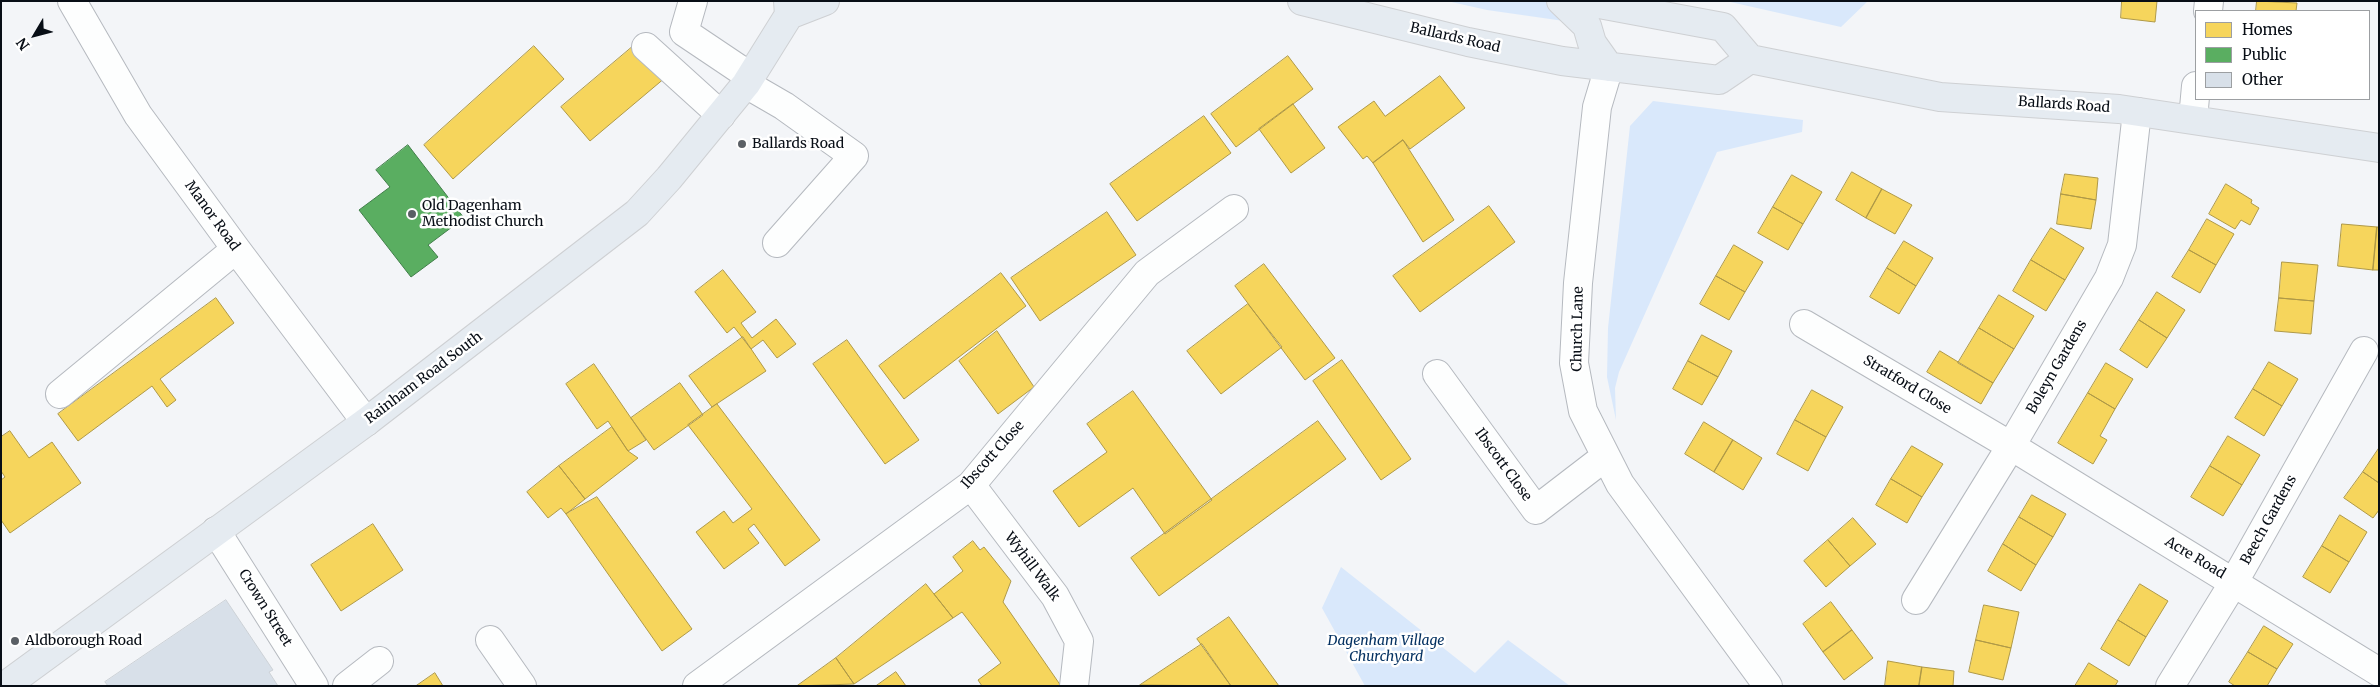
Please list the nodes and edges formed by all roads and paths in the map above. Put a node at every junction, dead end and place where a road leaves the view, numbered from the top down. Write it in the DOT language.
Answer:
graph roads {
  1 [pos="72,1"];
  2 [pos="693,1"];
  3 [pos="825,1"];
  4 [pos="1302,1"];
  5 [pos="1561,1"];
  6 [pos="1583,1"];
  7 [pos="788,8"];
  8 [pos="646,47"];
  9 [pos="1750,58"];
  10 [pos="1609,67"];
  11 [pos="749,80"];
  12 [pos="2195,97"];
  13 [pos="2137,112"];
  14 [pos="721,116"];
  15 [pos="2193,118"];
  16 [pos="2379,148"];
  17 [pos="1234,209"];
  18 [pos="777,243"];
  19 [pos="236,249"];
  20 [pos="1804,324"];
  21 [pos="2364,351"];
  22 [pos="1437,374"];
  23 [pos="60,394"];
  24 [pos="366,422"];
  25 [pos="2011,446"];
  26 [pos="1604,457"];
  27 [pos="970,485"];
  28 [pos="216,531"];
  29 [pos="2234,582"];
  30 [pos="1916,600"];
  31 [pos="490,640"];
  32 [pos="379,661"];
  33 [pos="2379,672"];
  34 [pos="9,684"];
  35 [pos="314,686"];
  36 [pos="347,686"];
  37 [pos="522,686"];
  38 [pos="697,686"];
  39 [pos="1074,686"];
  40 [pos="1768,686"];
  41 [pos="2170,686"];
  1 -- 19 [label="street, Manor Road"];
  2 -- 11 [label="street"];
  3 -- 7 [label="main road, Rainham Road South"];
  4 -- 10 [label="main road, Ballards Road"];
  5 -- 10 [label="main road"];
  6 -- 9 [label="main road"];
  7 -- 11 [label="main road, Rainham Road South"];
  8 -- 14 [label="street"];
  9 -- 10 [label="main road, Ballards Road"];
  9 -- 13 [label="main road, Ballards Road"];
  10 -- 26 [label="street, Church Lane"];
  11 -- 14 [label="main road, Rainham Road South"];
  11 -- 18 [label="street"];
  12 -- 15 [label="street"];
  13 -- 15 [label="main road, Ballards Road"];
  13 -- 25 [label="street, Boleyn Gardens"];
  14 -- 24 [label="main road, Rainham Road South"];
  15 -- 16 [label="main road, Ballards Road"];
  17 -- 27 [label="street, Ibscott Close"];
  19 -- 23 [label="street"];
  19 -- 24 [label="street, Manor Road"];
  20 -- 25 [label="street, Stratford Close"];
  21 -- 29 [label="street, Beech Gardens"];
  22 -- 26 [label="street, Ibscott Close"];
  24 -- 28 [label="main road, Rainham Road South"];
  25 -- 29 [label="street, Acre Road"];
  25 -- 30 [label="street, Boleyn Gardens"];
  26 -- 40 [label="street, Church Lane"];
  27 -- 38 [label="street, Ibscott Close"];
  27 -- 39 [label="street, Wyhill Walk"];
  28 -- 34 [label="main road, Rainham Road South"];
  28 -- 35 [label="street, Crown Street"];
  29 -- 33 [label="street, Acre Road"];
  29 -- 41 [label="street, Beech Gardens"];
  31 -- 37 [label="street"];
  32 -- 36 [label="street"];
}
